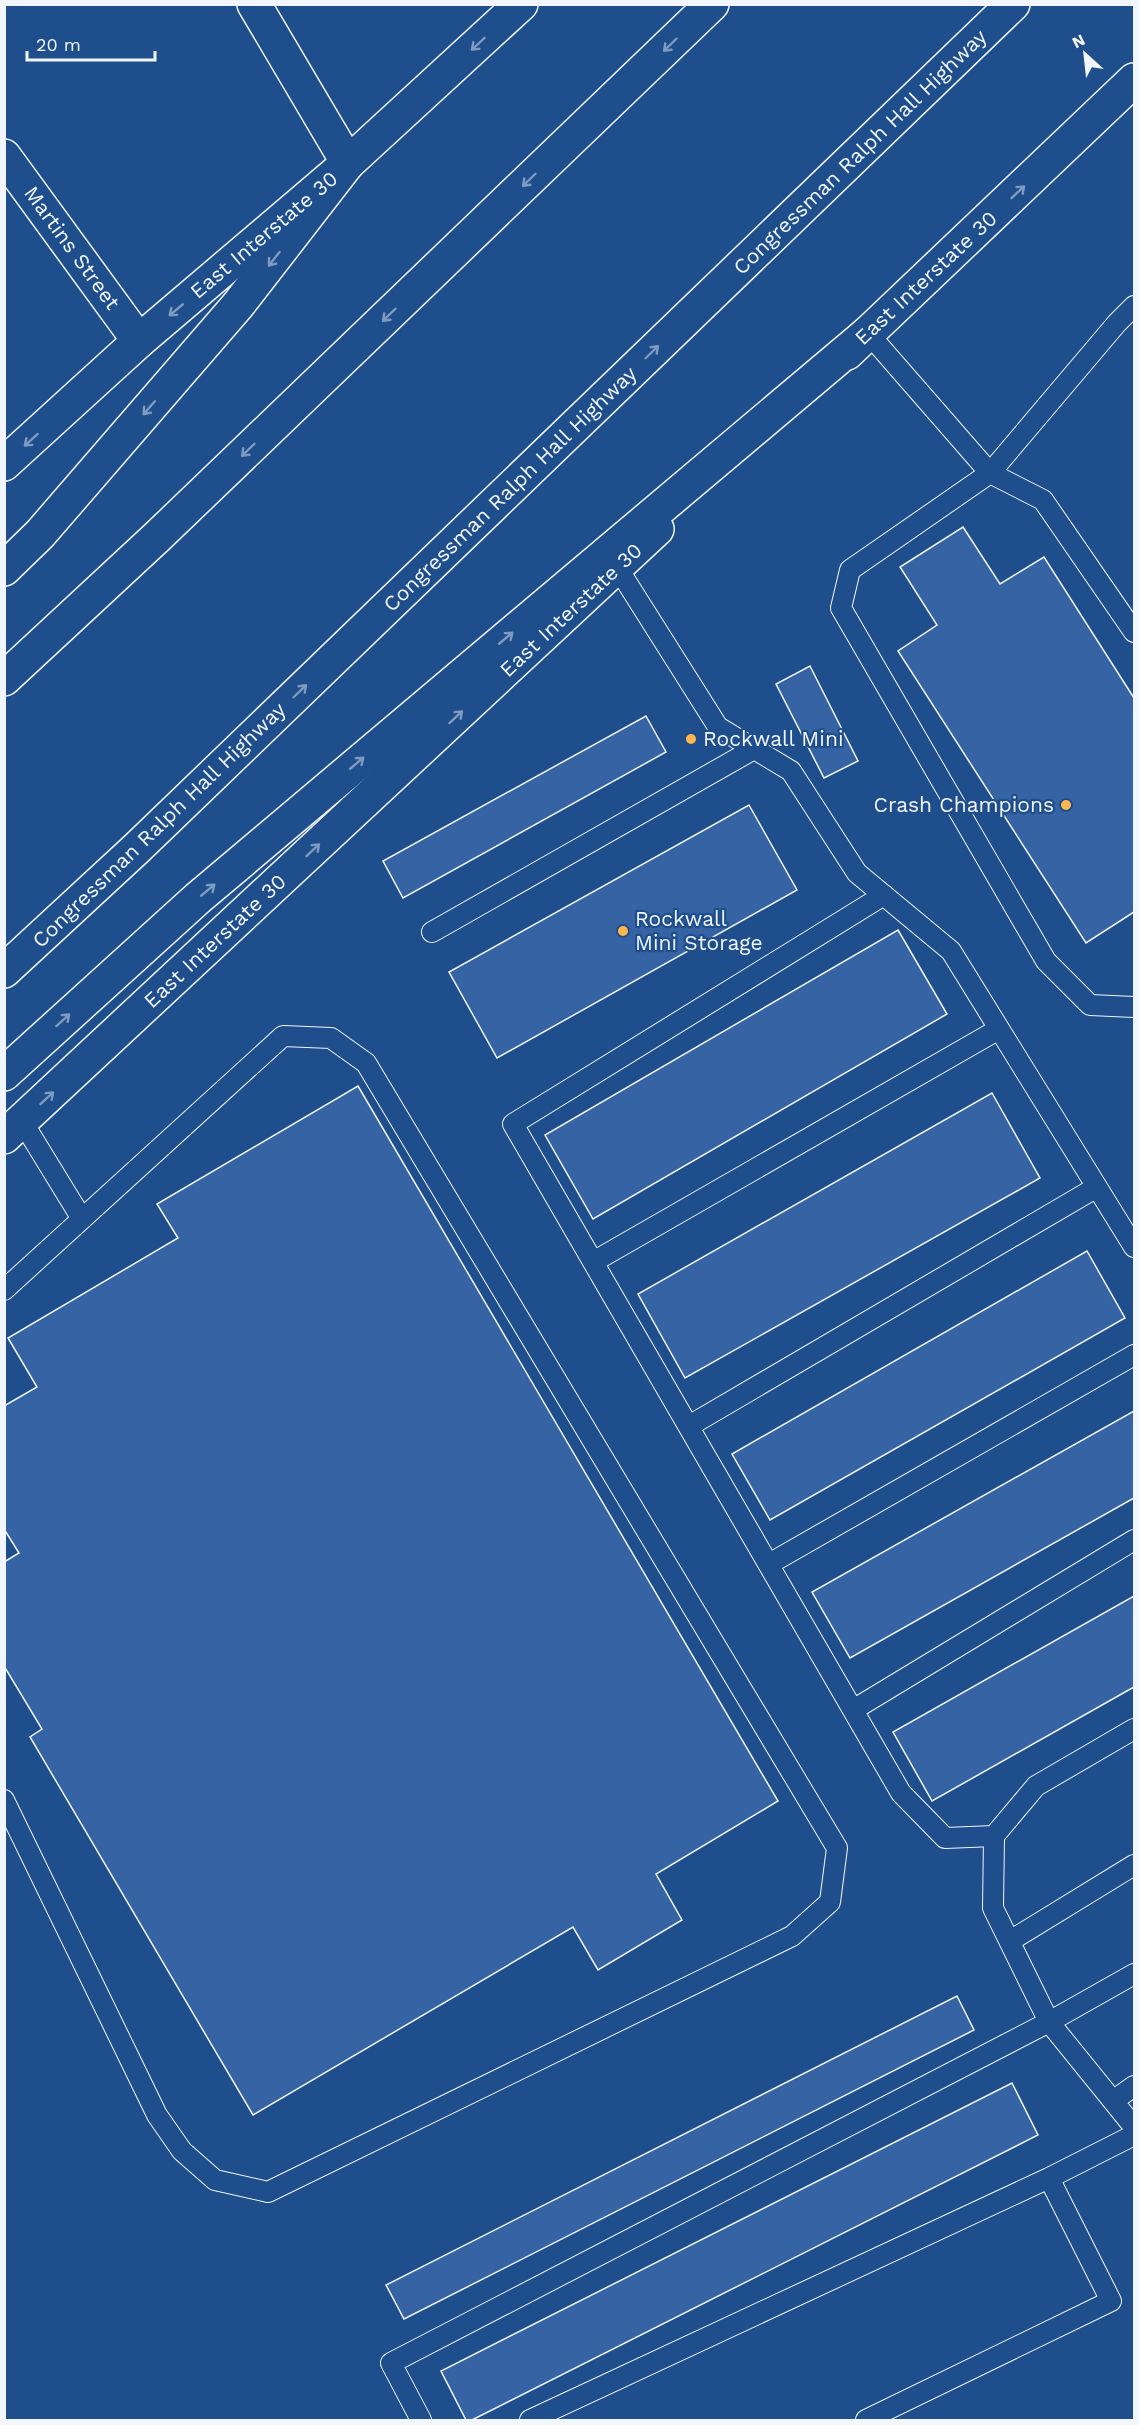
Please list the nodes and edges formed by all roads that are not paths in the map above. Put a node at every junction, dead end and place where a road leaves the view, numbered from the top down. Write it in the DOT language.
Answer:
graph roads {
  1 [pos="254,4"];
  2 [pos="521,4"];
  3 [pos="712,4"];
  4 [pos="1013,4"];
  5 [pos="1134,80"];
  6 [pos="4,156"];
  7 [pos="348,163"];
  8 [pos="1134,306"];
  9 [pos="868,333"];
  10 [pos="139,341"];
  11 [pos="4,464"];
  12 [pos="990,473"];
  13 [pos="617,567"];
  14 [pos="4,569"];
  15 [pos="1134,633"];
  16 [pos="4,679"];
  17 [pos="754,749"];
  18 [pos="884,895"];
  19 [pos="432,932"];
  20 [pos="4,971"];
  21 [pos="1134,1007"];
  22 [pos="999,1029"];
  23 [pos="4,1074"];
  24 [pos="13,1129"];
  25 [pos="1097,1187"];
  26 [pos="82,1219"];
  27 [pos="1134,1247"];
  28 [pos="593,1262"];
  29 [pos="4,1290"];
  30 [pos="1134,1355"];
  31 [pos="689,1426"];
  32 [pos="1134,1540"];
  33 [pos="769,1564"];
  34 [pos="853,1710"];
  35 [pos="1134,1729"];
  36 [pos="4,1800"];
  37 [pos="993,1836"];
  38 [pos="1134,1865"];
  39 [pos="1010,1941"];
  40 [pos="1134,1974"];
  41 [pos="1049,2022"];
  42 [pos="1134,2086"];
  43 [pos="1113,2100"];
  44 [pos="1134,2127"];
  45 [pos="1134,2135"];
  46 [pos="1049,2178"];
  47 [pos="421,2421"];
  48 [pos="530,2421"];
  49 [pos="866,2421"];
  1 -- 7 [label="main road"];
  2 -- 7 [label="main road, East Interstate 30, one-way"];
  3 -- 16 [label="main road, one-way"];
  20 -- 4 [label="main road, Congressman Ralph Hall Highway, one-way"];
  9 -- 5 [label="main road, East Interstate 30, one-way"];
  6 -- 10 [label="main road, Martins Street"];
  7 -- 10 [label="main road, East Interstate 30, one-way"];
  7 -- 14 [label="main road, one-way"];
  8 -- 12 [label="lane"];
  9 -- 12 [label="lane"];
  9 -- 13 [label="main road, East Interstate 30"];
  23 -- 9 [label="main road, one-way"];
  10 -- 11 [label="main road, East Interstate 30, one-way"];
  12 -- 15 [label="lane"];
  12 -- 21 [label="lane"];
  13 -- 17 [label="lane"];
  24 -- 13 [label="main road, East Interstate 30, one-way"];
  17 -- 18 [label="lane"];
  17 -- 19 [label="lane"];
  18 -- 22 [label="lane"];
  18 -- 28 [label="lane"];
  22 -- 25 [label="lane"];
  22 -- 28 [label="lane"];
  24 -- 26 [label="lane"];
  25 -- 27 [label="lane"];
  25 -- 31 [label="lane"];
  26 -- 29 [label="lane"];
  26 -- 36 [label="lane"];
  28 -- 31 [label="lane"];
  30 -- 33 [label="lane"];
  31 -- 33 [label="lane"];
  32 -- 34 [label="lane"];
  33 -- 34 [label="lane"];
  34 -- 37 [label="lane"];
  35 -- 37 [label="lane"];
  37 -- 39 [label="lane"];
  38 -- 39 [label="lane"];
  39 -- 41 [label="lane"];
  40 -- 41 [label="lane"];
  41 -- 43 [label="lane"];
  41 -- 47 [label="lane"];
  42 -- 43 [label="lane"];
  43 -- 44 [label="lane"];
  45 -- 46 [label="lane"];
  46 -- 48 [label="lane"];
  46 -- 49 [label="lane"];
}
